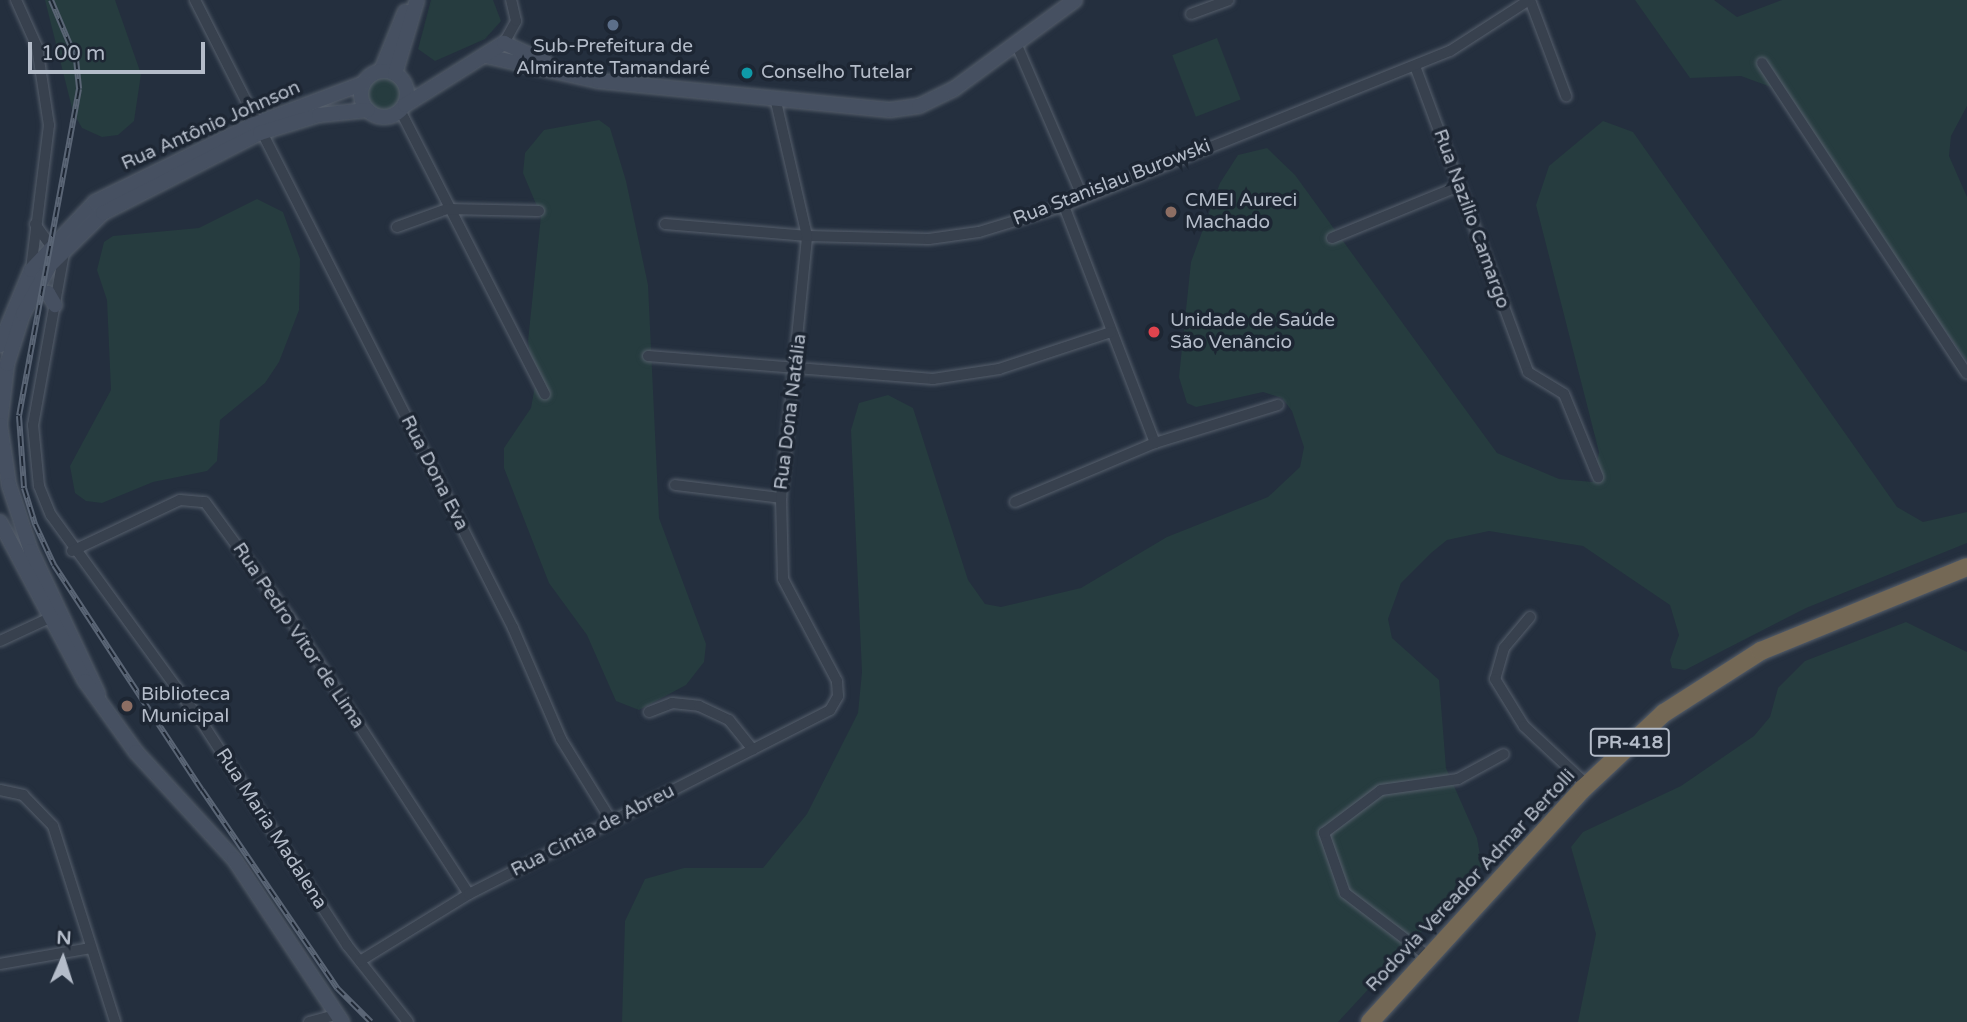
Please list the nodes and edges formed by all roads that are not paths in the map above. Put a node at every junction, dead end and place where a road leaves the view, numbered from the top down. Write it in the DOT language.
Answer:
graph roads {
  1 [pos="16,0"];
  2 [pos="195,0"];
  3 [pos="407,0"];
  4 [pos="417,0"];
  5 [pos="511,0"];
  6 [pos="1075,0"];
  7 [pos="1229,0"];
  8 [pos="1529,0"];
  9 [pos="1191,13"];
  10 [pos="504,43"];
  11 [pos="1016,43"];
  12 [pos="486,55"];
  13 [pos="1762,63"];
  14 [pos="1415,66"];
  15 [pos="565,71"];
  16 [pos="393,76"];
  17 [pos="439,82"];
  18 [pos="364,83"];
  19 [pos="1566,96"];
  20 [pos="775,102"];
  21 [pos="402,107"];
  22 [pos="368,110"];
  23 [pos="258,128"];
  24 [pos="1457,187"];
  25 [pos="1083,198"];
  26 [pos="1064,206"];
  27 [pos="447,209"];
  28 [pos="539,211"];
  29 [pos="35,223"];
  30 [pos="665,224"];
  31 [pos="397,226"];
  32 [pos="807,236"];
  33 [pos="1332,238"];
  34 [pos="57,251"];
  35 [pos="31,270"];
  36 [pos="35,292"];
  37 [pos="55,305"];
  38 [pos="1111,332"];
  39 [pos="0,345"];
  40 [pos="648,356"];
  41 [pos="4,363"];
  42 [pos="799,365"];
  43 [pos="1967,374"];
  44 [pos="545,394"];
  45 [pos="1278,405"];
  46 [pos="0,425"];
  47 [pos="1155,443"];
  48 [pos="1598,477"];
  49 [pos="675,485"];
  50 [pos="5,490"];
  51 [pos="781,498"];
  52 [pos="1015,502"];
  53 [pos="0,522"];
  54 [pos="72,551"];
  55 [pos="1967,567"];
  56 [pos="56,615"];
  57 [pos="1530,617"];
  58 [pos="0,640"];
  59 [pos="830,709"];
  60 [pos="649,712"];
  61 [pos="753,750"];
  62 [pos="1504,754"];
  63 [pos="1587,785"];
  64 [pos="0,790"];
  65 [pos="612,822"];
  66 [pos="469,894"];
  67 [pos="91,948"];
  68 [pos="1429,957"];
  69 [pos="360,961"];
  70 [pos="0,964"];
  71 [pos="338,1019"];
  72 [pos="115,1022"];
  73 [pos="310,1022"];
  74 [pos="408,1022"];
  75 [pos="1370,1022"];
  1 -- 29 [label="street"];
  2 -- 23 [label="street, Rua Dona Eva"];
  3 -- 16 [label="main road"];
  4 -- 16 [label="main road"];
  5 -- 10 [label="street"];
  6 -- 11 [label="main road"];
  7 -- 9 [label="street"];
  8 -- 14 [label="street, Rua Stanislau Burowski"];
  8 -- 19 [label="street"];
  10 -- 12 [label="main road"];
  10 -- 15 [label="main road"];
  11 -- 20 [label="main road"];
  11 -- 25 [label="street"];
  12 -- 15 [label="main road"];
  12 -- 17 [label="main road"];
  13 -- 43 [label="street"];
  14 -- 24 [label="street, Rua Nazilio Camargo"];
  14 -- 25 [label="street, Rua Stanislau Burowski"];
  15 -- 20 [label="main road"];
  16 -- 17 [label="main road"];
  16 -- 18 [label="main road, Rua Antônio Johnson"];
  16 -- 21 [label="main road"];
  17 -- 21 [label="main road"];
  18 -- 22 [label="main road"];
  18 -- 23 [label="main road, Rua Antônio Johnson"];
  20 -- 32 [label="street, Rua Dona Natália"];
  21 -- 22 [label="main road, Rua Antônio Johnson"];
  21 -- 27 [label="street"];
  22 -- 23 [label="main road, Rua Antônio Johnson"];
  23 -- 34 [label="main road, Rua Antônio Johnson"];
  23 -- 65 [label="street, Rua Dona Eva"];
  24 -- 33 [label="street"];
  24 -- 48 [label="street, Rua Nazilio Camargo"];
  25 -- 26 [label="street, Rua Stanislau Burowski"];
  26 -- 32 [label="street, Rua Stanislau Burowski"];
  26 -- 38 [label="street"];
  27 -- 28 [label="street"];
  27 -- 31 [label="street"];
  27 -- 44 [label="street"];
  29 -- 34 [label="street"];
  29 -- 35 [label="street"];
  30 -- 32 [label="street, Rua Stanislau Burowski"];
  32 -- 42 [label="street, Rua Dona Natália"];
  34 -- 35 [label="main road"];
  34 -- 36 [label="main road"];
  34 -- 37 [label="street, Rua Maria Madalena"];
  35 -- 39 [label="main road"];
  36 -- 37 [label="main road"];
  36 -- 41 [label="main road"];
  37 -- 54 [label="street, Rua Maria Madalena"];
  38 -- 42 [label="street"];
  38 -- 47 [label="street"];
  40 -- 42 [label="street"];
  41 -- 46 [label="main road"];
  42 -- 51 [label="street, Rua Dona Natália"];
  45 -- 47 [label="street"];
  46 -- 50 [label="main road"];
  47 -- 52 [label="street"];
  49 -- 51 [label="street"];
  50 -- 56 [label="main road"];
  51 -- 59 [label="street, Rua Dona Natália"];
  53 -- 56 [label="main road"];
  54 -- 66 [label="street, Rua Pedro Vitor de Lima"];
  54 -- 69 [label="street, Rua Maria Madalena"];
  55 -- 63 [label="highway, Rodovia Vereador Admar Bertolli / PR-418"];
  56 -- 58 [label="street"];
  56 -- 71 [label="main road"];
  57 -- 63 [label="street"];
  59 -- 61 [label="street, Rua Cíntia de Abreu"];
  60 -- 61 [label="street"];
  61 -- 65 [label="street, Rua Cíntia de Abreu"];
  62 -- 68 [label="street"];
  63 -- 68 [label="highway, Rodovia Vereador Admar Bertolli / PR-418"];
  64 -- 67 [label="street"];
  65 -- 66 [label="street, Rua Cíntia de Abreu"];
  66 -- 69 [label="street, Rua Cíntia de Abreu"];
  67 -- 70 [label="street"];
  67 -- 72 [label="street"];
  68 -- 75 [label="highway, Rodovia Vereador Admar Bertolli / PR-418"];
  69 -- 74 [label="street, Rua Maria Madalena"];
  71 -- 73 [label="street"];
}
